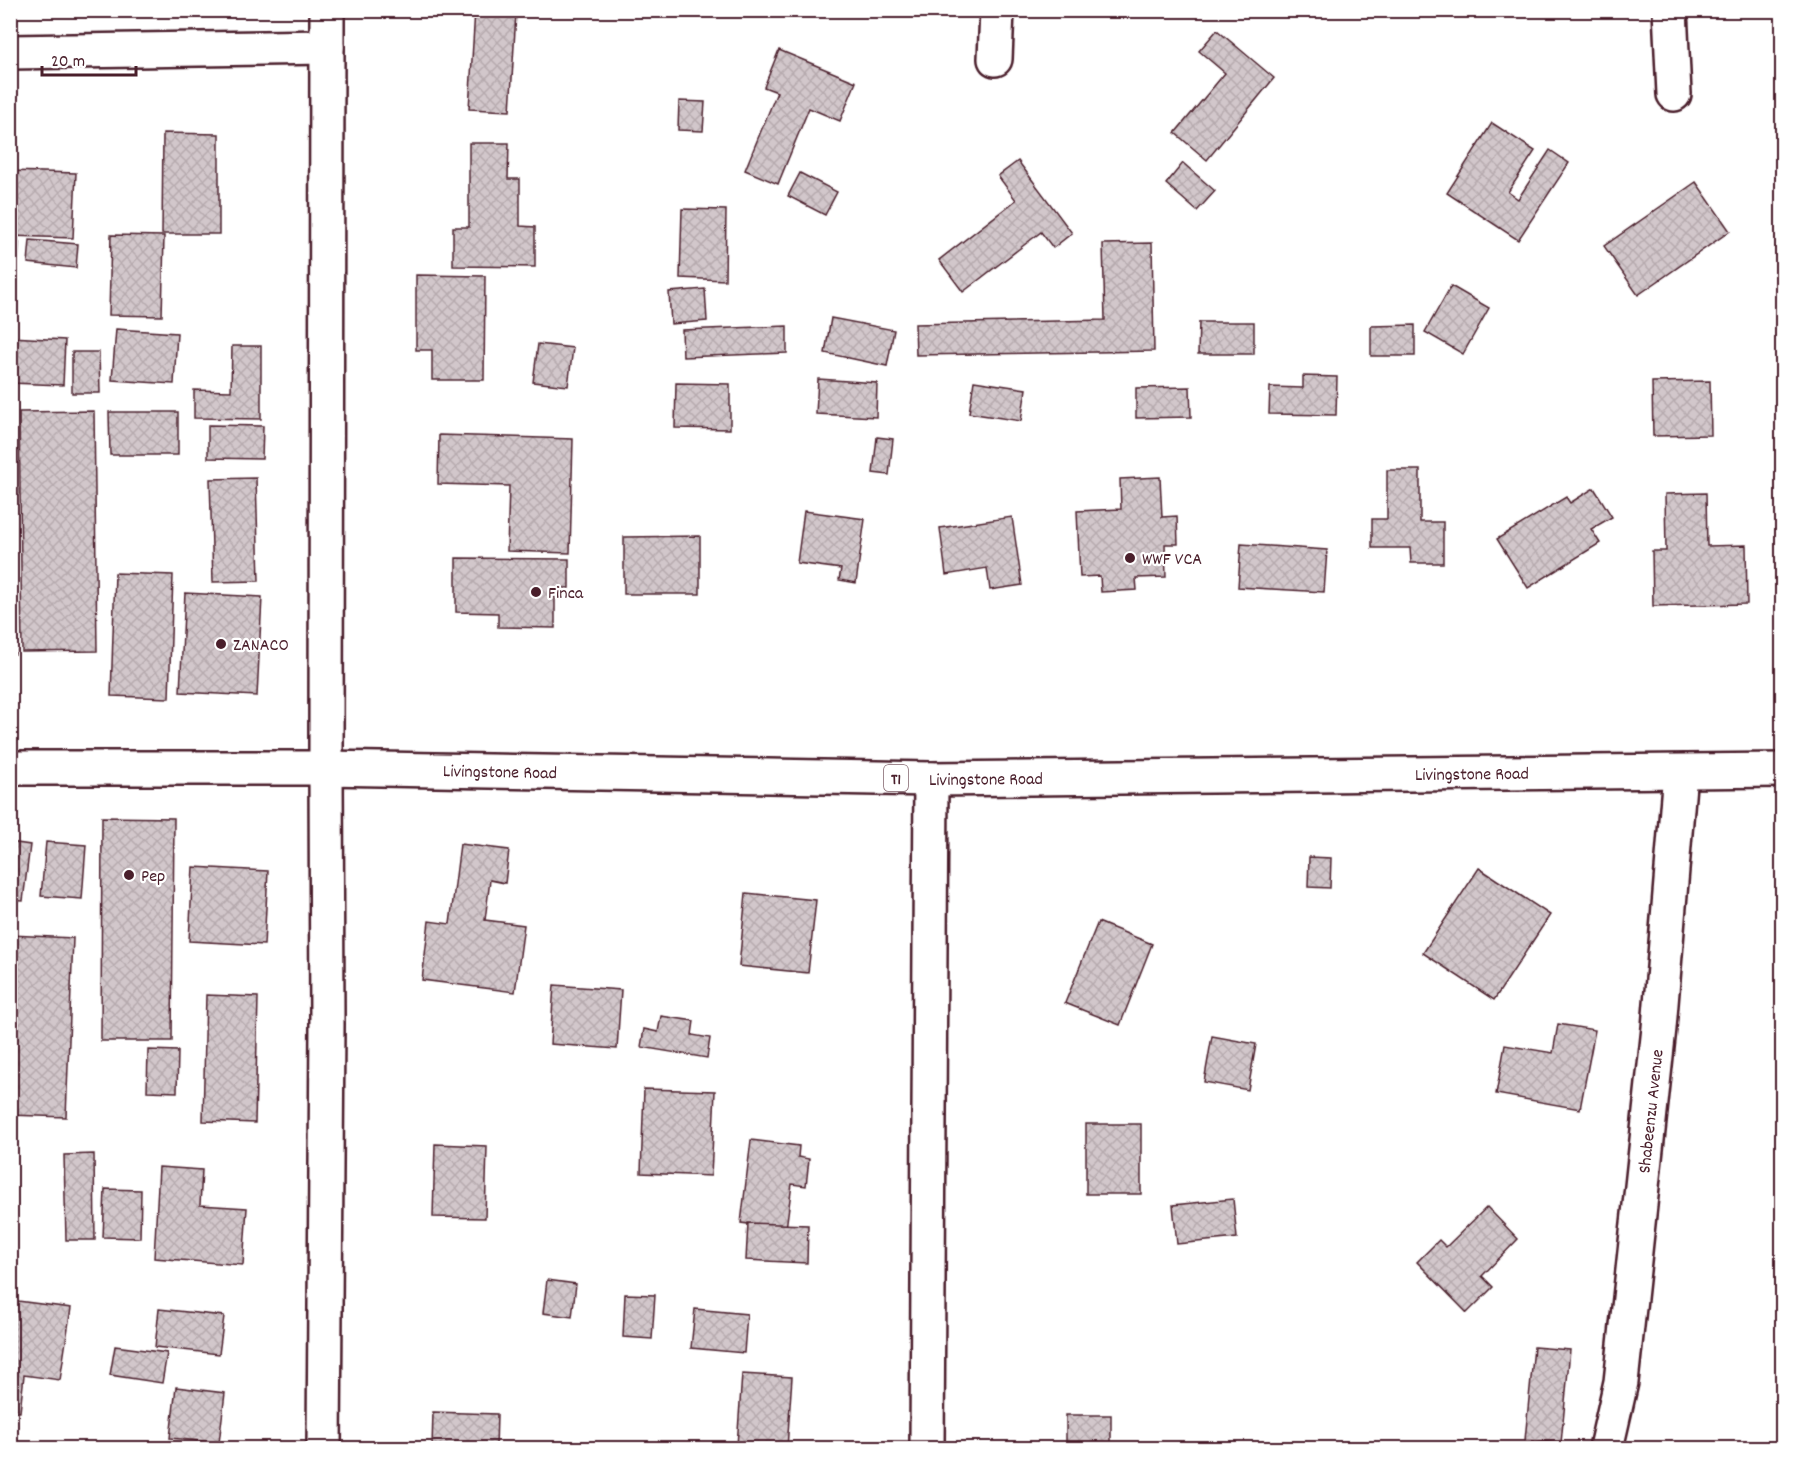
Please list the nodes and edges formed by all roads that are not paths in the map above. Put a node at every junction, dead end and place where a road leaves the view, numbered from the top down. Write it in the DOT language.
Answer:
graph roads {
  1 [pos="327,10"];
  2 [pos="997,10"];
  3 [pos="1670,10"];
  4 [pos="327,47"];
  5 [pos="10,52"];
  6 [pos="995,59"];
  7 [pos="1674,94"];
  8 [pos="10,768"];
  9 [pos="326,768"];
  10 [pos="1782,770"];
  11 [pos="1680,772"];
  12 [pos="931,779"];
  13 [pos="324,1449"];
  14 [pos="927,1449"];
  15 [pos="1606,1449"];
  1 -- 4 [label="main road"];
  2 -- 6 [label="main road"];
  3 -- 7 [label="main road"];
  4 -- 5 [label="main road"];
  4 -- 9 [label="main road"];
  8 -- 9 [label="main road, Livingstone Road / T1"];
  9 -- 12 [label="main road, Livingstone Road / T1"];
  9 -- 13 [label="main road"];
  10 -- 11 [label="main road, Livingstone Road / T1"];
  11 -- 12 [label="main road, Livingstone Road / T1"];
  11 -- 15 [label="main road, Shabeenzu Avenue"];
  12 -- 14 [label="main road"];
}
